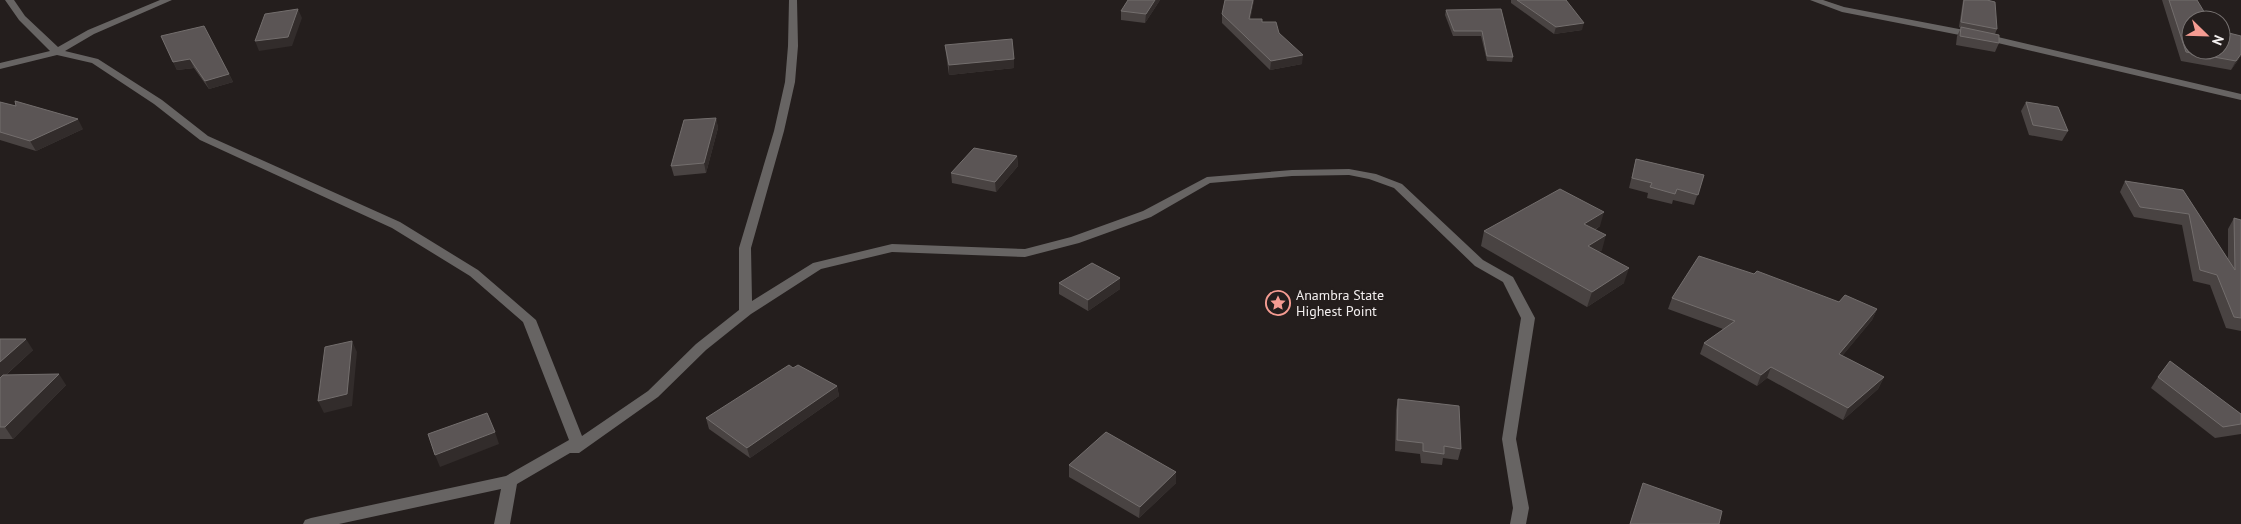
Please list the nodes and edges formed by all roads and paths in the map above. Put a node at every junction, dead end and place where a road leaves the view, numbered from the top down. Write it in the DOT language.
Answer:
graph roads {
  1 [pos="9,0"];
  2 [pos="168,0"];
  3 [pos="793,0"];
  4 [pos="1814,0"];
  5 [pos="57,52"];
  6 [pos="0,66"];
  7 [pos="2241,97"];
  8 [pos="746,311"];
  9 [pos="577,442"];
  10 [pos="510,481"];
  11 [pos="311,524"];
  12 [pos="502,524"];
  13 [pos="1518,524"];
  1 -- 5 [label="street"];
  2 -- 5 [label="street"];
  3 -- 8 [label="street"];
  4 -- 7 [label="street"];
  5 -- 6 [label="street"];
  5 -- 9 [label="street"];
  8 -- 9 [label="street"];
  8 -- 13 [label="street"];
  9 -- 10 [label="street"];
  10 -- 11 [label="street"];
  10 -- 12 [label="street"];
}
